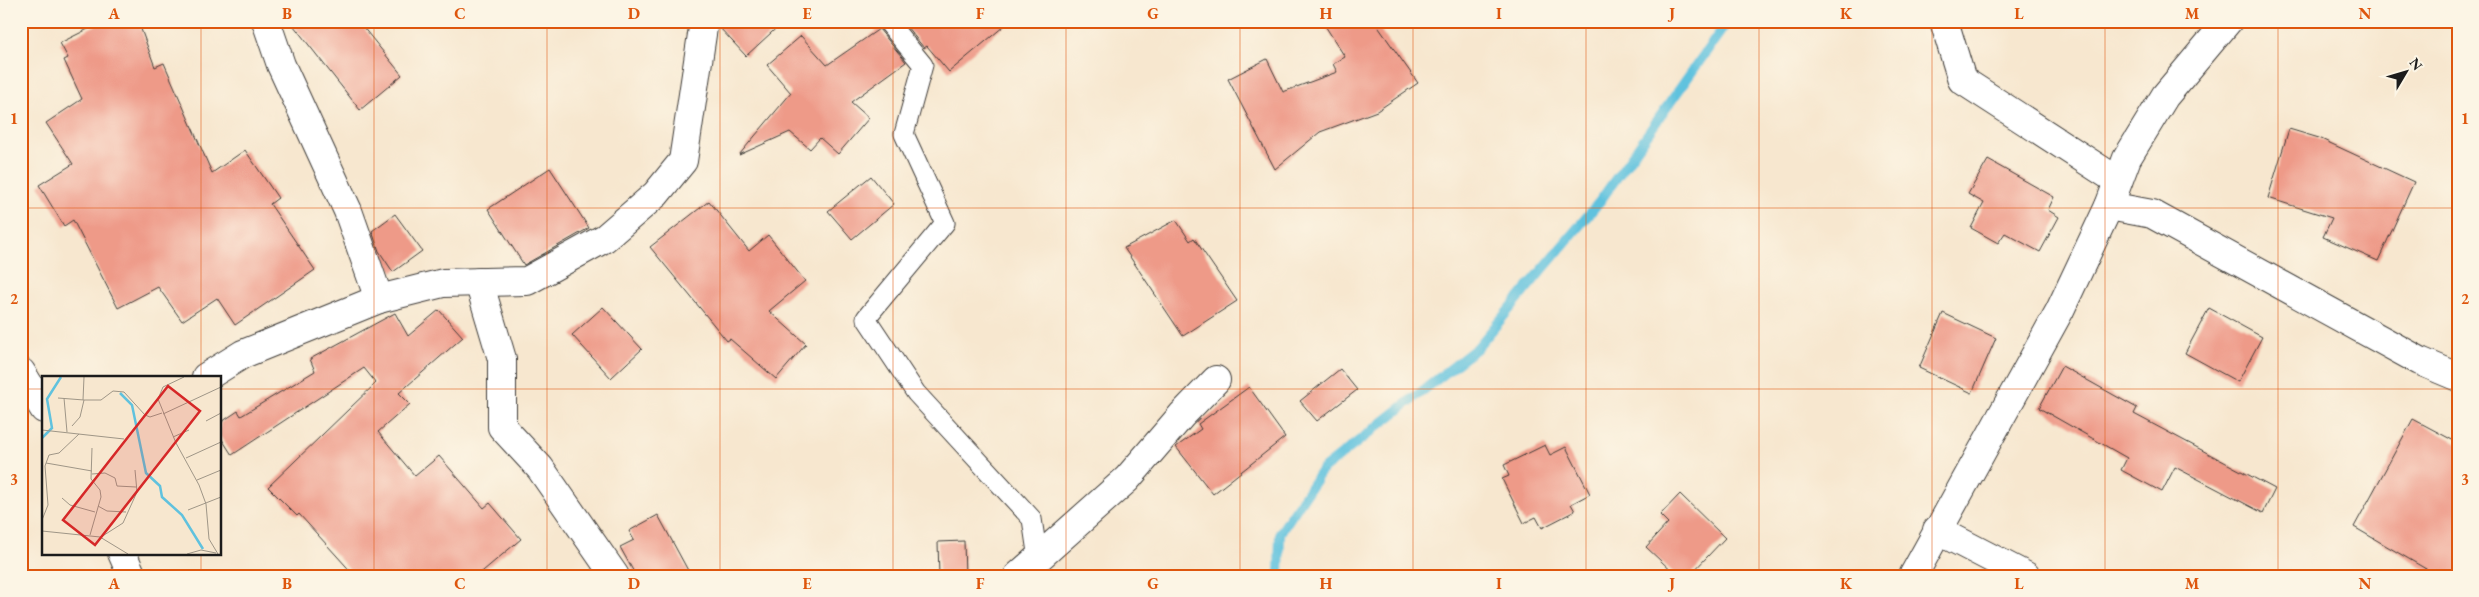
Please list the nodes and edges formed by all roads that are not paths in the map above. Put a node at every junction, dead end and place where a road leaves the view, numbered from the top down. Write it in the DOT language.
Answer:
graph roads {
  1 [pos="266,21"];
  2 [pos="704,21"];
  3 [pos="887,21"];
  4 [pos="1944,21"];
  5 [pos="2228,21"];
  6 [pos="2113,194"];
  7 [pos="479,282"];
  8 [pos="379,299"];
  9 [pos="21,372"];
  10 [pos="208,376"];
  11 [pos="2458,377"];
  12 [pos="1216,380"];
  13 [pos="42,406"];
  14 [pos="1938,530"];
  15 [pos="122,554"];
  16 [pos="1028,567"];
  17 [pos="132,576"];
  18 [pos="615,576"];
  19 [pos="1912,576"];
  20 [pos="2026,576"];
  1 -- 8 [label="street"];
  2 -- 7 [label="street"];
  3 -- 16 [label="lane"];
  4 -- 6 [label="street"];
  5 -- 6 [label="street"];
  6 -- 11 [label="street"];
  6 -- 14 [label="street"];
  7 -- 8 [label="street"];
  7 -- 18 [label="street"];
  8 -- 10 [label="street"];
  9 -- 13 [label="street"];
  12 -- 16 [label="street"];
  14 -- 19 [label="street"];
  14 -- 20 [label="street"];
  15 -- 17 [label="street"];
}
